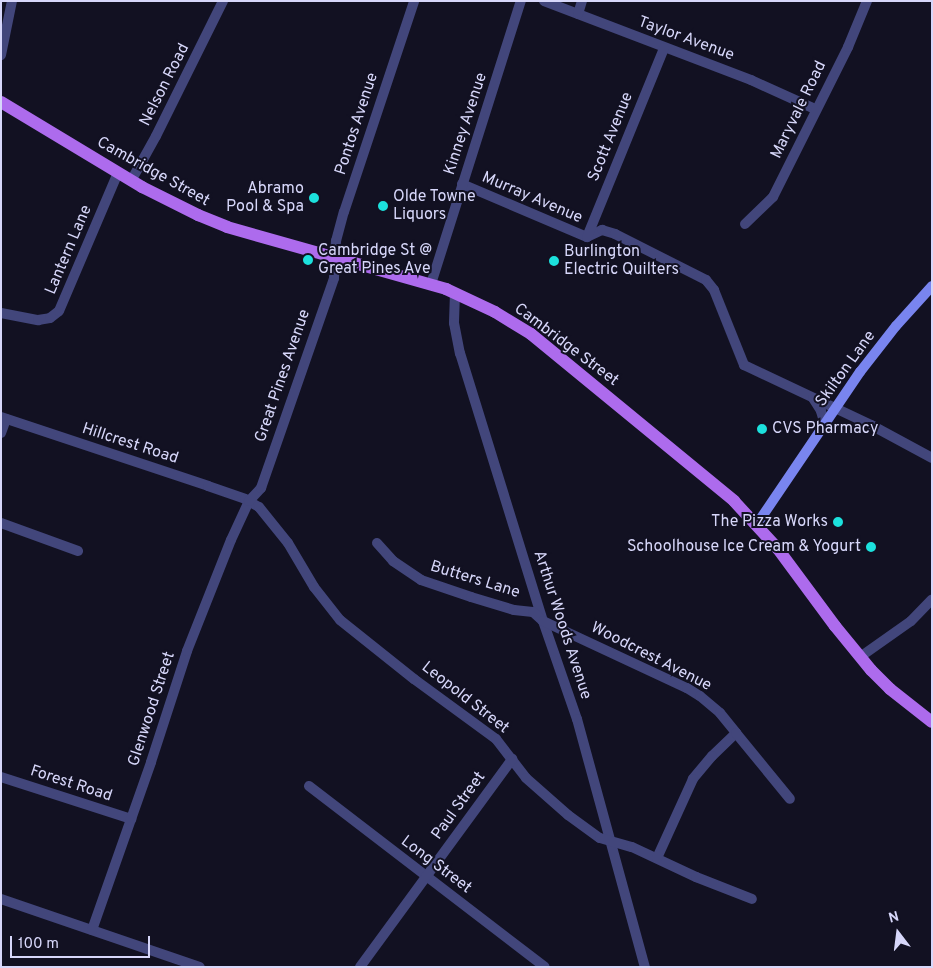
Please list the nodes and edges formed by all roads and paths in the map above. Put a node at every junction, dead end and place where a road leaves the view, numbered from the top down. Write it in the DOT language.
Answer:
graph roads {
  1 [pos="12,1"];
  2 [pos="223,1"];
  3 [pos="414,1"];
  4 [pos="520,1"];
  5 [pos="544,1"];
  6 [pos="582,1"];
  7 [pos="867,1"];
  8 [pos="578,14"];
  9 [pos="664,48"];
  10 [pos="1,55"];
  11 [pos="1,102"];
  12 [pos="815,110"];
  13 [pos="118,173"];
  14 [pos="131,180"];
  15 [pos="462,184"];
  16 [pos="745,224"];
  17 [pos="587,237"];
  18 [pos="336,257"];
  19 [pos="431,284"];
  20 [pos="932,286"];
  21 [pos="456,293"];
  22 [pos="1,313"];
  23 [pos="813,398"];
  24 [pos="836,408"];
  25 [pos="4,418"];
  26 [pos="825,425"];
  27 [pos="1,433"];
  28 [pos="932,458"];
  29 [pos="249,501"];
  30 [pos="1,523"];
  31 [pos="757,524"];
  32 [pos="378,543"];
  33 [pos="78,551"];
  34 [pos="932,598"];
  35 [pos="543,621"];
  36 [pos="860,657"];
  37 [pos="932,722"];
  38 [pos="736,732"];
  39 [pos="512,759"];
  40 [pos="1,777"];
  41 [pos="309,786"];
  42 [pos="790,799"];
  43 [pos="131,818"];
  44 [pos="610,842"];
  45 [pos="657,858"];
  46 [pos="426,876"];
  47 [pos="1,899"];
  48 [pos="752,899"];
  49 [pos="92,930"];
  50 [pos="200,967"];
  51 [pos="360,967"];
  52 [pos="545,967"];
  53 [pos="645,967"];
  1 -- 10 [label="street"];
  2 -- 14 [label="street, Nelson Road"];
  3 -- 18 [label="street, Pontos Avenue"];
  4 -- 15 [label="street, Kinney Avenue"];
  5 -- 8 [label="street, Taylor Avenue"];
  6 -- 8 [label="street"];
  7 -- 12 [label="street, Maryvale Road"];
  8 -- 9 [label="street, Taylor Avenue"];
  9 -- 12 [label="street, Taylor Avenue"];
  9 -- 17 [label="street, Scott Avenue"];
  11 -- 13 [label="main road, Cambridge Street"];
  12 -- 16 [label="street, Maryvale Road"];
  13 -- 14 [label="main road, Cambridge Street"];
  13 -- 22 [label="street, Lantern Lane"];
  14 -- 18 [label="main road, Cambridge Street"];
  15 -- 17 [label="street, Murray Avenue"];
  15 -- 19 [label="street, Kinney Avenue"];
  17 -- 23 [label="street, Murray Avenue"];
  18 -- 19 [label="main road, Cambridge Street"];
  18 -- 29 [label="street, Great Pines Avenue"];
  19 -- 21 [label="main road, Cambridge Street"];
  20 -- 24 [label="street, Skilton Lane"];
  21 -- 31 [label="main road, Cambridge Street"];
  21 -- 35 [label="street, Arthur Woods Avenue"];
  23 -- 24 [label="street, Murray Avenue"];
  23 -- 26 [label="street"];
  24 -- 26 [label="street, Skilton Lane"];
  24 -- 28 [label="street, Murray Avenue"];
  25 -- 27 [label="street"];
  25 -- 29 [label="street, Hillcrest Road"];
  26 -- 31 [label="street, Skilton Lane"];
  29 -- 39 [label="street, Leopold Street"];
  29 -- 43 [label="street, Glenwood Street"];
  30 -- 33 [label="street"];
  31 -- 36 [label="main road, Cambridge Street"];
  32 -- 35 [label="street, Butters Lane"];
  34 -- 36 [label="street"];
  35 -- 38 [label="street, Woodcrest Avenue"];
  35 -- 44 [label="street, Arthur Woods Avenue"];
  36 -- 37 [label="main road, Cambridge Street"];
  38 -- 42 [label="street, Woodcrest Avenue"];
  38 -- 45 [label="street"];
  39 -- 44 [label="street, Leopold Street"];
  39 -- 46 [label="street, Paul Street"];
  40 -- 43 [label="street, Forest Road"];
  41 -- 46 [label="street, Long Street"];
  43 -- 49 [label="street, Glenwood Street"];
  44 -- 45 [label="street, Leopold Street"];
  44 -- 53 [label="street, Arthur Woods Avenue"];
  45 -- 48 [label="street, Leopold Street"];
  46 -- 51 [label="street, Paul Street"];
  46 -- 52 [label="street, Long Street"];
  47 -- 49 [label="street"];
  49 -- 50 [label="street"];
}
